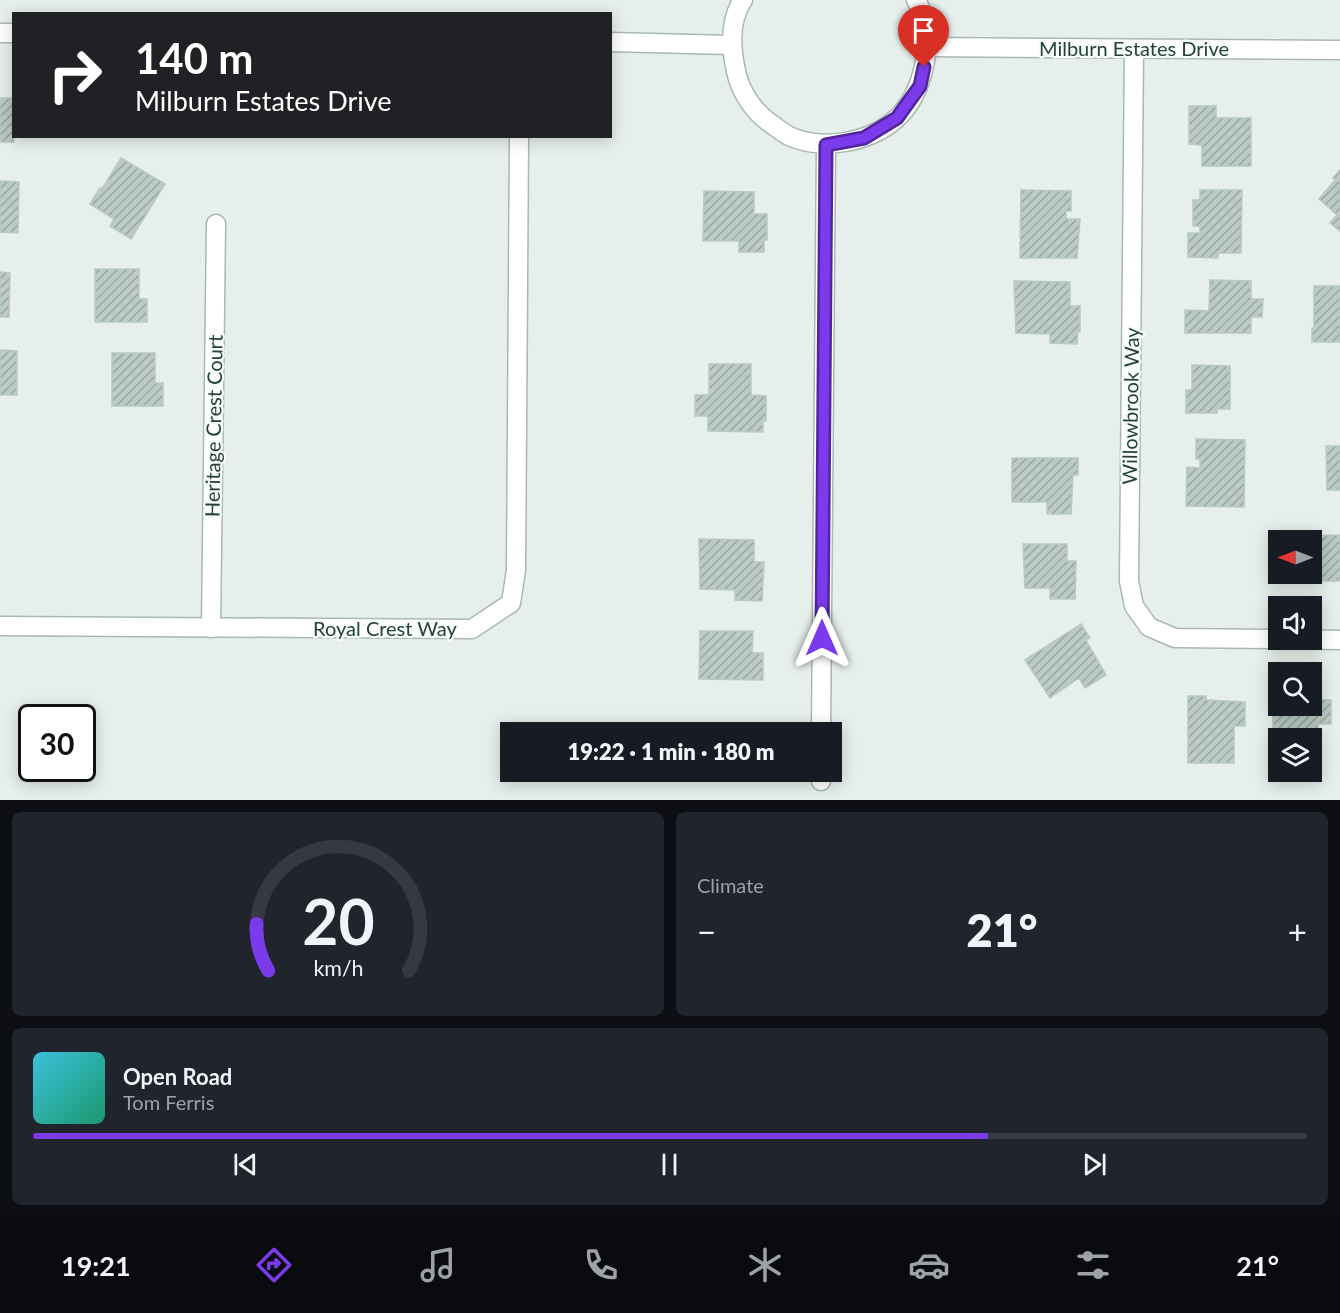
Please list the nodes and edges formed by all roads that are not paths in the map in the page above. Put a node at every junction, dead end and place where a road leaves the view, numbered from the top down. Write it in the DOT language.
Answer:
graph roads {
  1 [pos="743,0"];
  2 [pos="916,0"];
  3 [pos="612,42"];
  4 [pos="730,45"];
  5 [pos="928,47"];
  6 [pos="1134,49"];
  7 [pos="1340,50"];
  8 [pos="519,138"];
  9 [pos="826,145"];
  10 [pos="216,224"];
  11 [pos="0,626"];
  12 [pos="211,628"];
  13 [pos="1268,639"];
  14 [pos="1322,640"];
  15 [pos="1340,640"];
  16 [pos="821,722"];
  1 -- 4 [label="street"];
  2 -- 5 [label="street"];
  3 -- 4 [label="street"];
  4 -- 9 [label="street"];
  5 -- 6 [label="street, Milburn Estates Drive"];
  5 -- 9 [label="street"];
  6 -- 7 [label="street, Milburn Estates Drive"];
  6 -- 13 [label="street, Willowbrook Way"];
  8 -- 12 [label="street, Royal Crest Way"];
  9 -- 16 [label="street"];
  10 -- 12 [label="street, Heritage Crest Court"];
  11 -- 12 [label="street, Royal Crest Way"];
  14 -- 15 [label="street, Willowbrook Way"];
}
